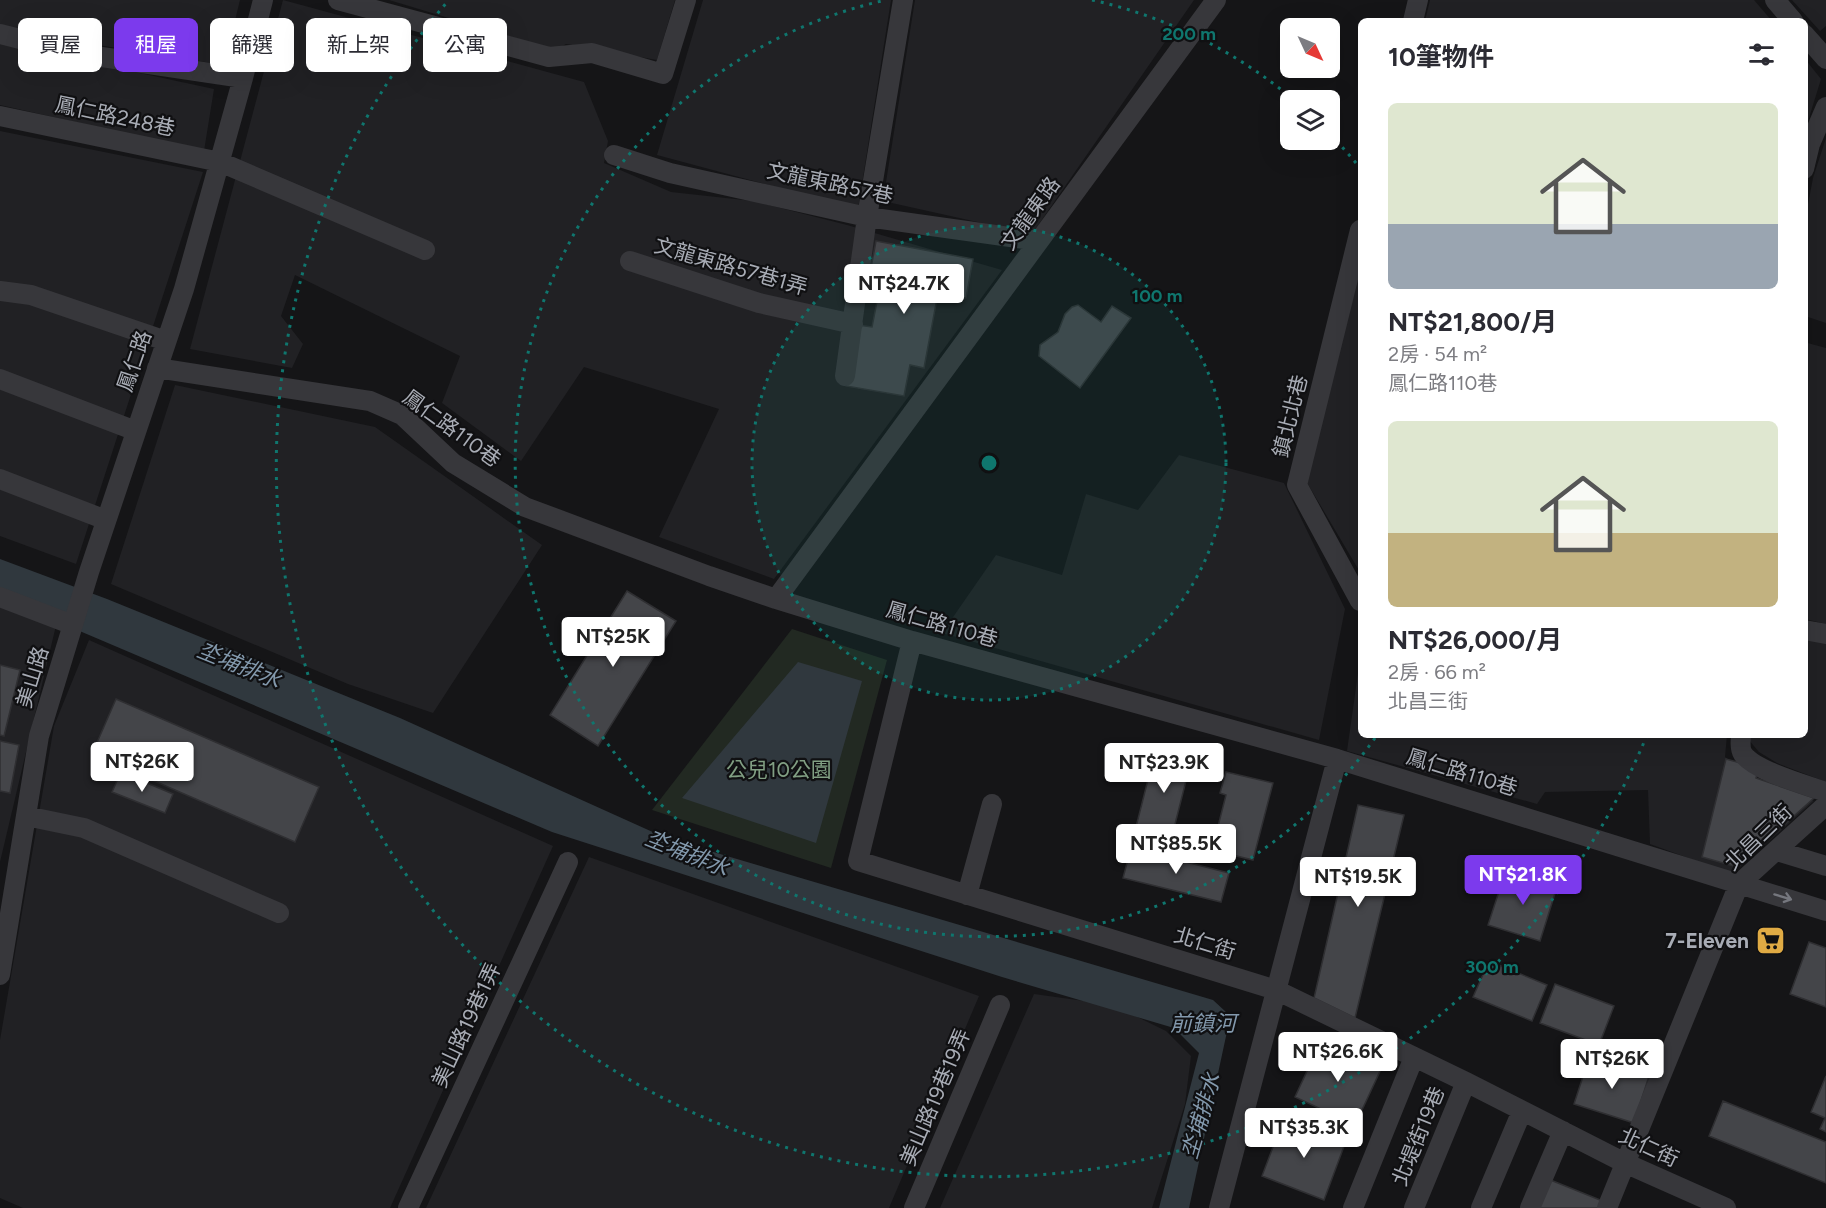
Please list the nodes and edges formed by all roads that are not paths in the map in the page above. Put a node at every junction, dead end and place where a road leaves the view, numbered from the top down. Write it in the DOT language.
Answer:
graph roads {
  1 [pos="263,0"];
  2 [pos="338,0"];
  3 [pos="687,0"];
  4 [pos="903,0"];
  5 [pos="1216,0"];
  6 [pos="1418,0"];
  7 [pos="1775,0"];
  8 [pos="1414,18"];
  9 [pos="1790,18"];
  10 [pos="0,34"];
  11 [pos="1808,39"];
  12 [pos="1826,59"];
  13 [pos="243,78"];
  14 [pos="1826,107"];
  15 [pos="0,116"];
  16 [pos="1808,152"];
  17 [pos="614,155"];
  18 [pos="220,162"];
  19 [pos="867,218"];
  20 [pos="1358,238"];
  21 [pos="1039,241"];
  22 [pos="425,250"];
  23 [pos="630,261"];
  24 [pos="0,291"];
  25 [pos="853,324"];
  26 [pos="166,341"];
  27 [pos="157,368"];
  28 [pos="845,376"];
  29 [pos="0,379"];
  30 [pos="136,431"];
  31 [pos="0,479"];
  32 [pos="106,520"];
  33 [pos="88,572"];
  34 [pos="0,597"];
  35 [pos="1358,597"];
  36 [pos="776,599"];
  37 [pos="74,621"];
  38 [pos="1808,631"];
  39 [pos="1826,634"];
  40 [pos="912,641"];
  41 [pos="1741,738"];
  42 [pos="1337,759"];
  43 [pos="1826,792"];
  44 [pos="992,804"];
  45 [pos="1826,805"];
  46 [pos="26,816"];
  47 [pos="1777,851"];
  48 [pos="568,862"];
  49 [pos="1826,866"];
  50 [pos="1739,884"];
  51 [pos="968,895"];
  52 [pos="1826,910"];
  53 [pos="279,913"];
  54 [pos="0,975"];
  55 [pos="1276,990"];
  56 [pos="1000,1005"];
  57 [pos="1414,1057"];
  58 [pos="1466,1082"];
  59 [pos="1522,1111"];
  60 [pos="1563,1131"];
  61 [pos="1625,1163"];
  62 [pos="408,1208"];
  63 [pos="914,1208"];
  64 [pos="1219,1208"];
  65 [pos="1353,1208"];
  66 [pos="1414,1208"];
  67 [pos="1481,1208"];
  68 [pos="1530,1208"];
  69 [pos="1607,1208"];
  70 [pos="1726,1208"];
  1 -- 13 [label="street, 鳳仁路"];
  2 -- 3 [label="street"];
  4 -- 19 [label="street"];
  5 -- 21 [label="street, 文龍東路"];
  6 -- 8 [label="street"];
  7 -- 9 [label="street"];
  10 -- 13 [label="street"];
  11 -- 12 [label="street"];
  13 -- 18 [label="street, 鳳仁路"];
  14 -- 16 [label="street"];
  15 -- 18 [label="street, 鳳仁路248巷"];
  17 -- 19 [label="street, 文龍東路57巷"];
  18 -- 22 [label="street"];
  18 -- 26 [label="street, 鳳仁路"];
  19 -- 21 [label="street, 文龍東路57巷"];
  19 -- 25 [label="street"];
  20 -- 35 [label="street, 鎮北北巷"];
  21 -- 36 [label="street, 文龍東路"];
  23 -- 25 [label="street, 文龍東路57巷1弄"];
  24 -- 26 [label="street"];
  25 -- 28 [label="street"];
  26 -- 27 [label="street, 鳳仁路"];
  27 -- 30 [label="street, 鳳仁路"];
  27 -- 36 [label="street, 鳳仁路110巷"];
  29 -- 30 [label="street"];
  30 -- 32 [label="street, 鳳仁路"];
  31 -- 32 [label="street"];
  32 -- 33 [label="street, 鳳仁路"];
  33 -- 37 [label="street, 美山路"];
  34 -- 37 [label="street"];
  36 -- 40 [label="street, 鳳仁路110巷"];
  37 -- 46 [label="street, 美山路"];
  38 -- 39 [label="street"];
  40 -- 42 [label="street, 鳳仁路110巷"];
  40 -- 51 [label="street, 北仁街"];
  41 -- 43 [label="street"];
  42 -- 50 [label="street, 鳳仁路110巷"];
  42 -- 55 [label="street"];
  44 -- 51 [label="street"];
  45 -- 47 [label="street, 北昌三街"];
  46 -- 53 [label="street"];
  46 -- 54 [label="street, 美山路"];
  47 -- 49 [label="street"];
  47 -- 50 [label="street, 北昌三街"];
  48 -- 62 [label="street, 美山路19巷1弄"];
  50 -- 52 [label="street, 鳳仁路110巷, one-way"];
  50 -- 61 [label="street, 北昌三街"];
  51 -- 55 [label="street, 北仁街"];
  55 -- 57 [label="street, 北仁街"];
  55 -- 64 [label="street"];
  56 -- 63 [label="street, 美山路19巷19弄"];
  57 -- 58 [label="street, 北仁街"];
  57 -- 65 [label="street"];
  58 -- 59 [label="street, 北仁街"];
  58 -- 66 [label="street, 北堤街19巷"];
  59 -- 60 [label="street, 北仁街"];
  59 -- 67 [label="street"];
  60 -- 61 [label="street, 北仁街"];
  60 -- 68 [label="street"];
  61 -- 69 [label="street, 北昌三街"];
  61 -- 70 [label="street, 北仁街"];
}
